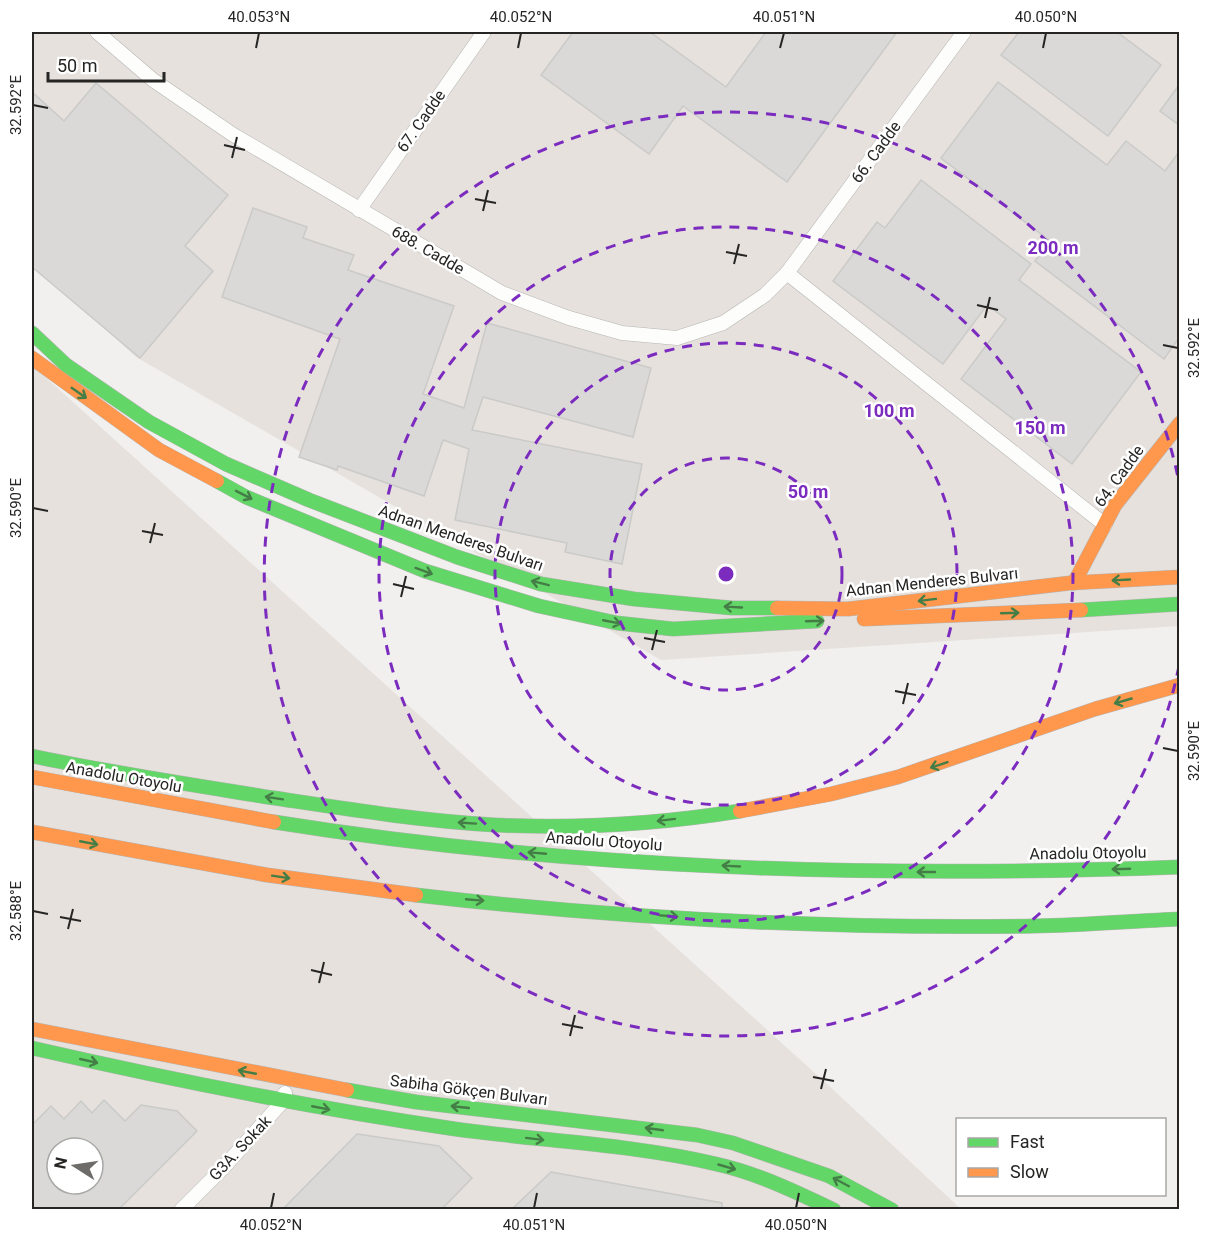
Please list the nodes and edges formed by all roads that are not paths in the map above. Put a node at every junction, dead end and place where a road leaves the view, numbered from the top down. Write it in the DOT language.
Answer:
graph roads {
  1 [pos="97,32"];
  2 [pos="484,32"];
  3 [pos="964,32"];
  4 [pos="359,210"];
  5 [pos="787,273"];
  6 [pos="32,333"];
  7 [pos="32,358"];
  8 [pos="1179,423"];
  9 [pos="1105,525"];
  10 [pos="1179,577"];
  11 [pos="1074,583"];
  12 [pos="1179,604"];
  13 [pos="1179,685"];
  14 [pos="32,756"];
  15 [pos="32,777"];
  16 [pos="32,832"];
  17 [pos="1179,867"];
  18 [pos="1179,919"];
  19 [pos="32,1029"];
  20 [pos="32,1048"];
  21 [pos="288,1080"];
  22 [pos="284,1101"];
  23 [pos="181,1209"];
  24 [pos="834,1209"];
  25 [pos="888,1209"];
  1 -- 4 [label="street, 688. Cadde"];
  2 -- 4 [label="street, 67. Cadde"];
  3 -- 5 [label="street, 66. Cadde"];
  4 -- 5 [label="street, 688. Cadde"];
  5 -- 9 [label="street"];
  11 -- 6 [label="main road, Adnan Menderes Bulvarı, one-way"];
  7 -- 12 [label="main road, one-way"];
  8 -- 9 [label="main road, 64. Cadde"];
  9 -- 11 [label="main road, 64. Cadde"];
  10 -- 11 [label="main road, Adnan Menderes Bulvarı, one-way"];
  13 -- 14 [label="main road, one-way"];
  17 -- 15 [label="main road, Anadolu Otoyolu, one-way"];
  16 -- 18 [label="main road, one-way"];
  21 -- 19 [label="main road, Sabiha Gökçen Bulvarı, one-way"];
  20 -- 22 [label="main road, one-way"];
  21 -- 22 [label="street, G3A. Sokak"];
  25 -- 21 [label="main road, Sabiha Gökçen Bulvarı, one-way"];
  22 -- 23 [label="street, G3A. Sokak"];
  22 -- 24 [label="main road, one-way"];
}
